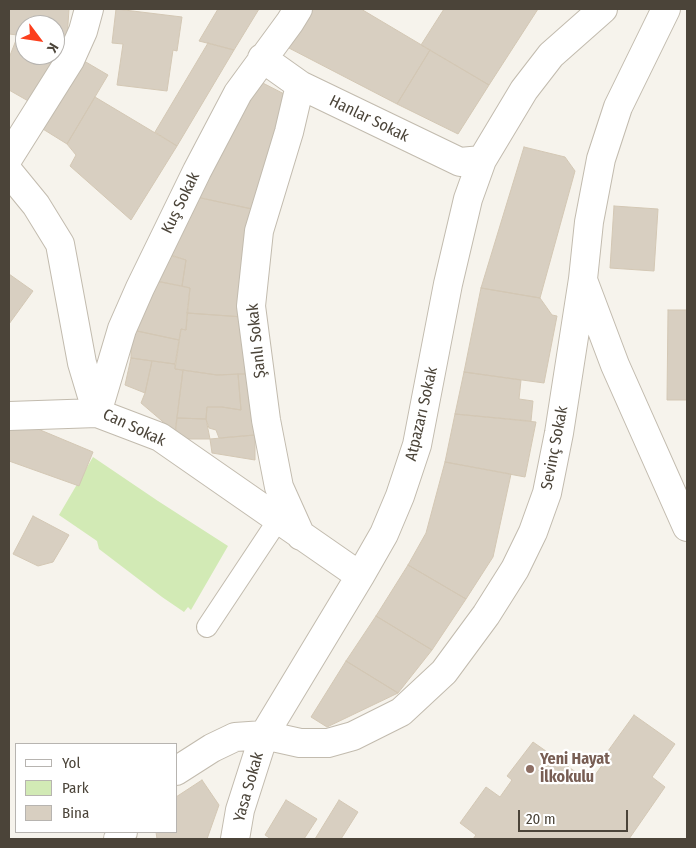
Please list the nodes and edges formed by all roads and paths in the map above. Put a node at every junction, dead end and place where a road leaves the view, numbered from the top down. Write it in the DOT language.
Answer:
graph roads {
  1 [pos="90,9"];
  2 [pos="298,9"];
  3 [pos="603,9"];
  4 [pos="666,9"];
  5 [pos="262,58"];
  6 [pos="300,85"];
  7 [pos="9,157"];
  8 [pos="482,160"];
  9 [pos="9,172"];
  10 [pos="583,280"];
  11 [pos="97,412"];
  12 [pos="9,416"];
  13 [pos="278,520"];
  14 [pos="687,527"];
  15 [pos="301,537"];
  16 [pos="360,576"];
  17 [pos="207,627"];
  18 [pos="264,735"];
  19 [pos="178,770"];
  20 [pos="235,839"];
  1 -- 7 [label="street"];
  2 -- 5 [label="street, Kuş Sokak"];
  3 -- 8 [label="street, Atpazarı Sokak"];
  4 -- 10 [label="street, Sevinç Sokak"];
  5 -- 6 [label="street, Hanlar Sokak"];
  5 -- 11 [label="street, Kuş Sokak"];
  6 -- 8 [label="street, Hanlar Sokak"];
  6 -- 15 [label="street, Şanlı Sokak"];
  8 -- 16 [label="street, Atpazarı Sokak"];
  9 -- 11 [label="street, Can Sokak"];
  10 -- 14 [label="street"];
  10 -- 18 [label="street, Sevinç Sokak"];
  11 -- 12 [label="street"];
  11 -- 13 [label="street, Can Sokak"];
  13 -- 15 [label="street, Can Sokak"];
  13 -- 17 [label="lane"];
  15 -- 16 [label="street, Can Sokak"];
  16 -- 18 [label="street, Atpazarı Sokak"];
  18 -- 19 [label="street"];
  18 -- 20 [label="street, Yasa Sokak"];
}
